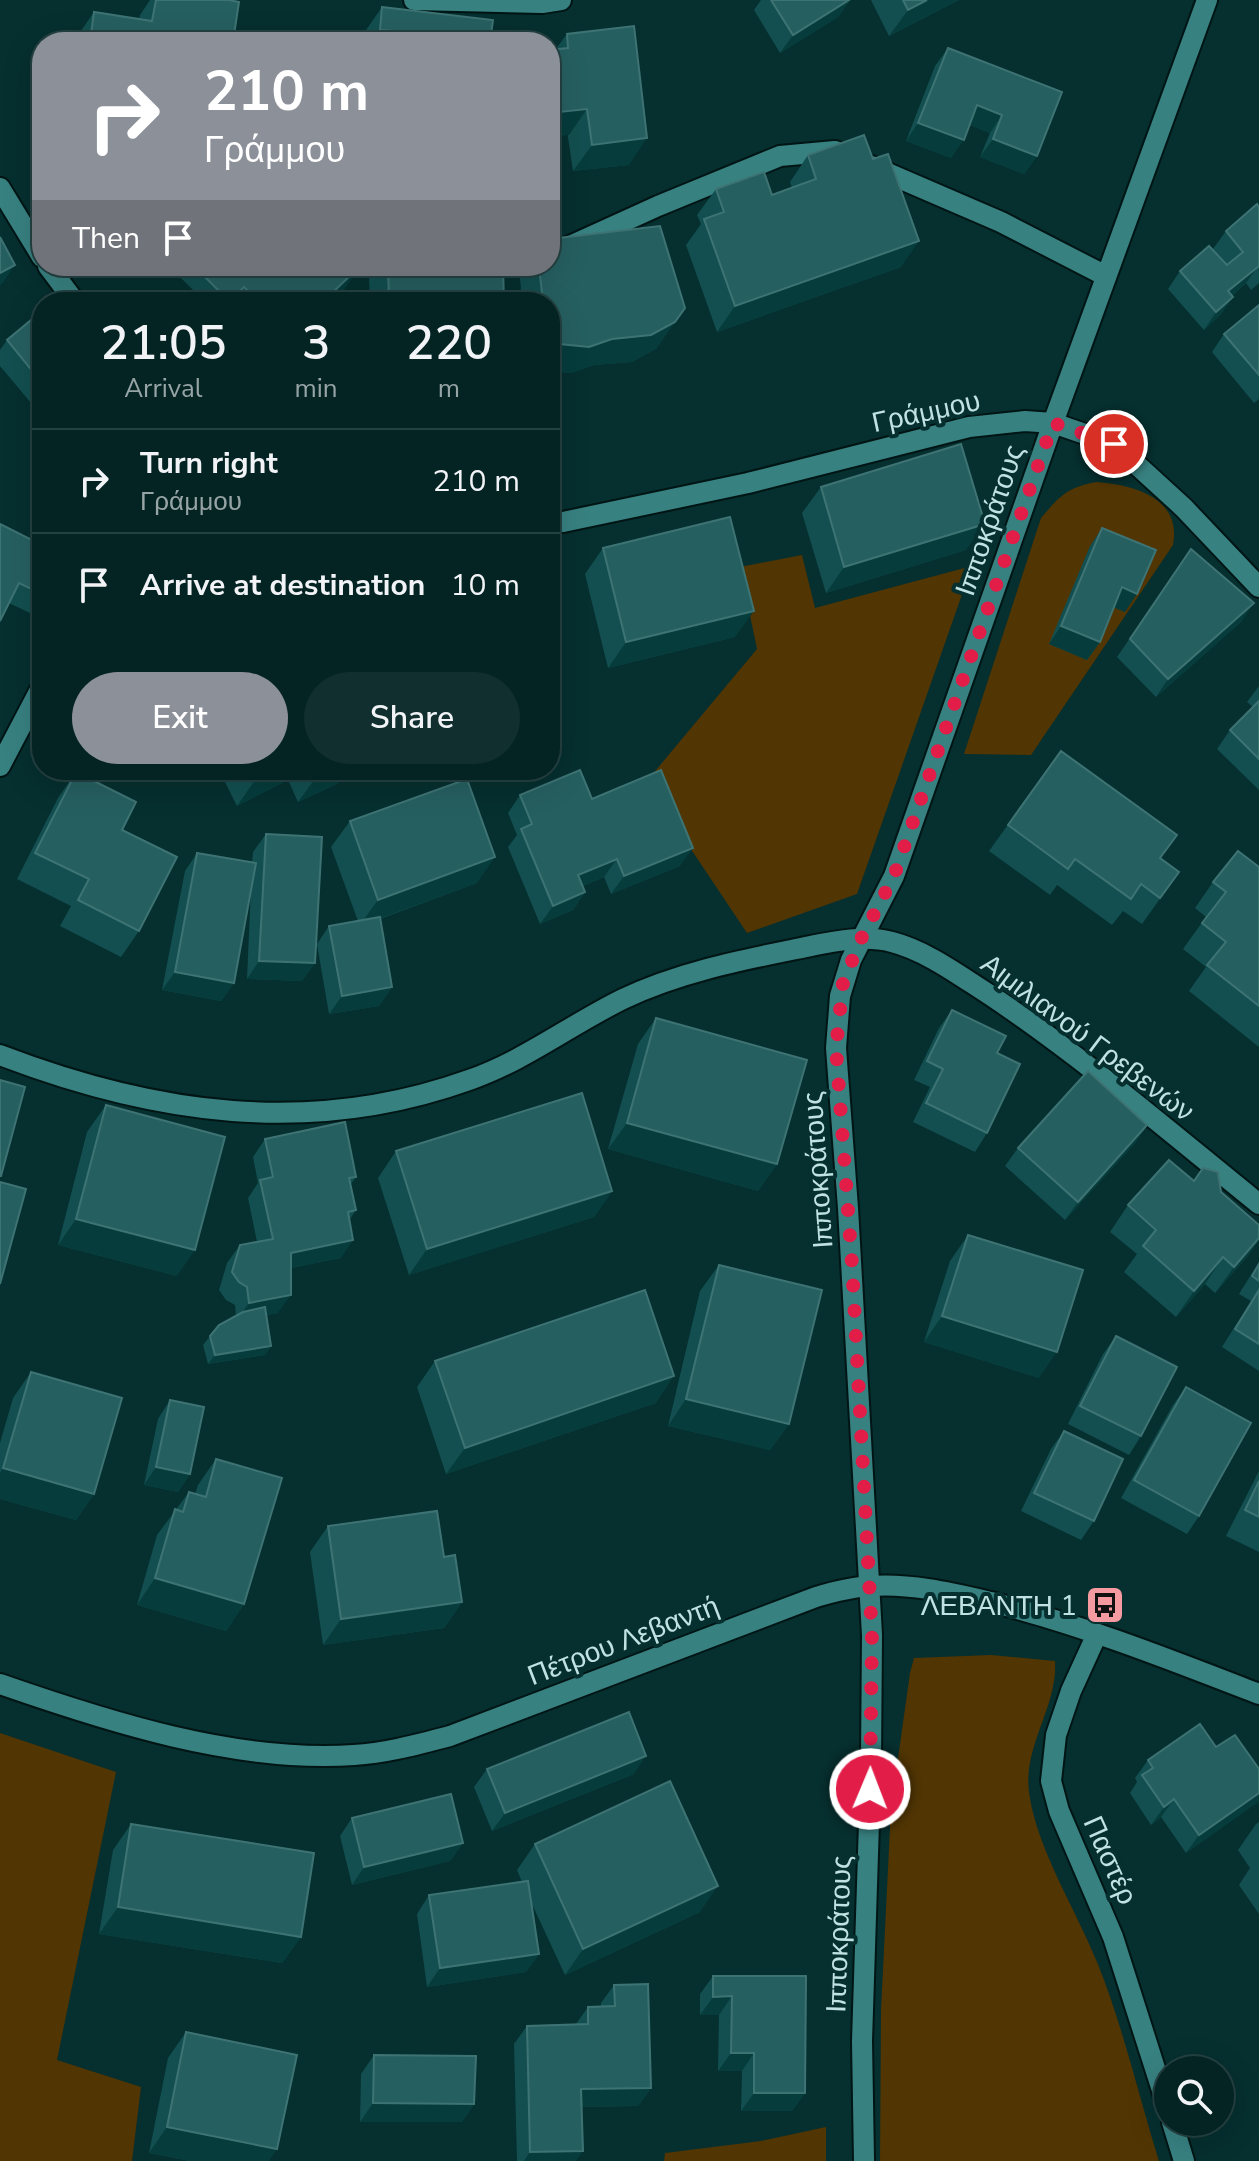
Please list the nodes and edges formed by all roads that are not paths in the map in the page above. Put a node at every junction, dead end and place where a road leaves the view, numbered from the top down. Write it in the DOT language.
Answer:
graph roads {
  1 [pos="414,0"];
  2 [pos="561,0"];
  3 [pos="1207,0"];
  4 [pos="0,188"];
  5 [pos="32,241"];
  6 [pos="560,250"];
  7 [pos="1106,276"];
  8 [pos="1053,423"];
  9 [pos="560,522"];
  10 [pos="1259,587"];
  11 [pos="32,705"];
  12 [pos="0,766"];
  13 [pos="861,939"];
  14 [pos="0,1055"];
  15 [pos="1259,1204"];
  16 [pos="869,1586"];
  17 [pos="1097,1634"];
  18 [pos="0,1684"];
  19 [pos="1259,1694"];
  20 [pos="1154,2065"];
  21 [pos="1176,2136"];
  22 [pos="864,2161"];
  23 [pos="1184,2161"];
  1 -- 2 [label="street"];
  3 -- 7 [label="street, Ιπποκράτους"];
  4 -- 5 [label="street"];
  6 -- 7 [label="street"];
  7 -- 8 [label="street, Ιπποκράτους"];
  8 -- 9 [label="street, Γράμμου"];
  8 -- 10 [label="street, Γράμμου"];
  8 -- 13 [label="street, Ιπποκράτους"];
  11 -- 12 [label="street"];
  13 -- 14 [label="street, Αιμιλιανού Γρεβενών"];
  13 -- 15 [label="street, Αιμιλιανού Γρεβενών"];
  13 -- 16 [label="street, Ιπποκράτους"];
  16 -- 17 [label="street, Πέτρου Λεβαντή"];
  16 -- 18 [label="street, Πέτρου Λεβαντή"];
  16 -- 22 [label="street, Ιπποκράτους"];
  17 -- 19 [label="street, Πέτρου Λεβαντή"];
  17 -- 20 [label="street, Παστέρ"];
  21 -- 23 [label="street"];
}
